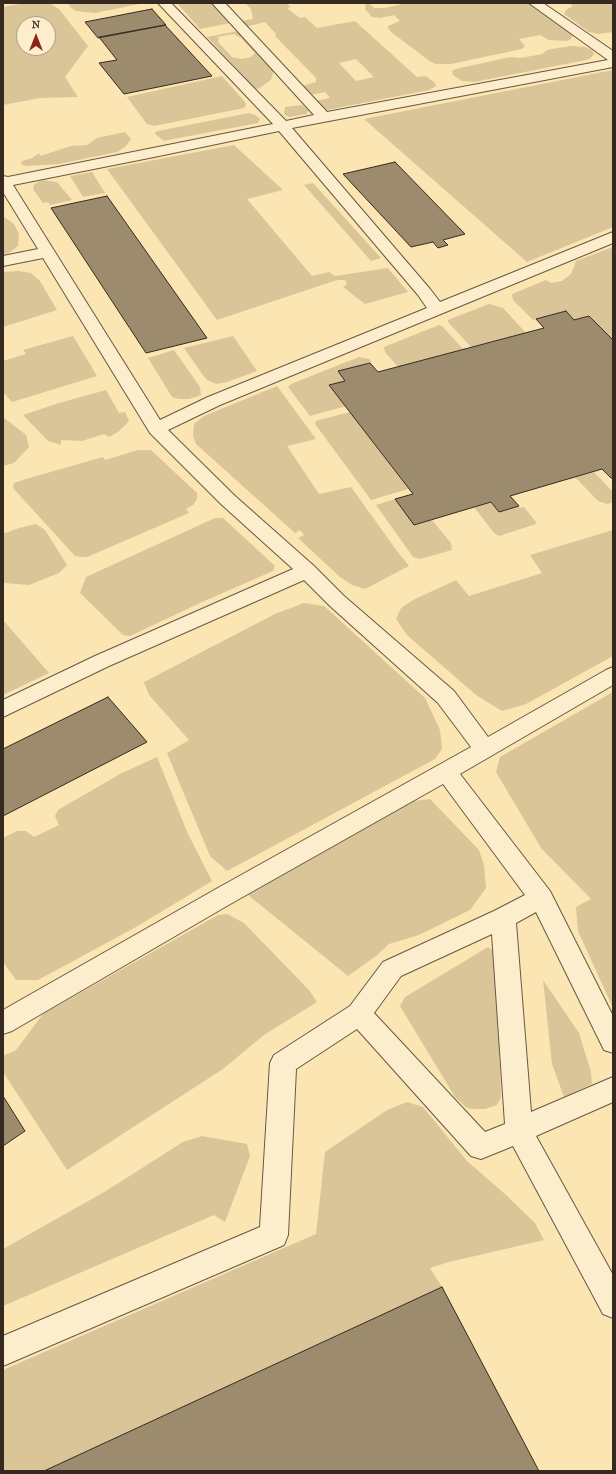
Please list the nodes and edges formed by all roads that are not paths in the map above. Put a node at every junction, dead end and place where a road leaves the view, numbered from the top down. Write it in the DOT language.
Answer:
graph roads {
  1 [pos="164,3"];
  2 [pos="218,3"];
  3 [pos="535,3"];
  4 [pos="613,58"];
  5 [pos="613,63"];
  6 [pos="324,117"];
  7 [pos="282,125"];
  8 [pos="6,190"];
  9 [pos="613,237"];
  10 [pos="48,252"];
  11 [pos="3,261"];
  12 [pos="436,309"];
  13 [pos="156,429"];
  14 [pos="307,571"];
  15 [pos="613,675"];
  16 [pos="3,709"];
  17 [pos="485,748"];
  18 [pos="446,772"];
  19 [pos="541,898"];
  20 [pos="503,918"];
  21 [pos="359,1014"];
  22 [pos="3,1023"];
  23 [pos="613,1042"];
  24 [pos="613,1089"];
  25 [pos="519,1130"];
  26 [pos="613,1304"];
  27 [pos="3,1351"];
  1 -- 7 [label="lane"];
  2 -- 6 [label="lane"];
  3 -- 4 [label="lane"];
  5 -- 6 [label="lane"];
  6 -- 7 [label="lane"];
  7 -- 8 [label="lane"];
  7 -- 12 [label="lane"];
  8 -- 10 [label="lane"];
  9 -- 12 [label="lane"];
  10 -- 11 [label="lane"];
  10 -- 13 [label="lane"];
  12 -- 13 [label="lane"];
  13 -- 14 [label="lane"];
  14 -- 16 [label="lane"];
  14 -- 17 [label="lane"];
  15 -- 17 [label="lane"];
  17 -- 18 [label="lane"];
  18 -- 19 [label="lane"];
  18 -- 22 [label="lane"];
  19 -- 20 [label="lane"];
  19 -- 23 [label="lane"];
  20 -- 21 [label="lane"];
  20 -- 25 [label="lane"];
  21 -- 25 [label="lane"];
  21 -- 27 [label="lane"];
  24 -- 25 [label="lane"];
  25 -- 26 [label="lane"];
}
